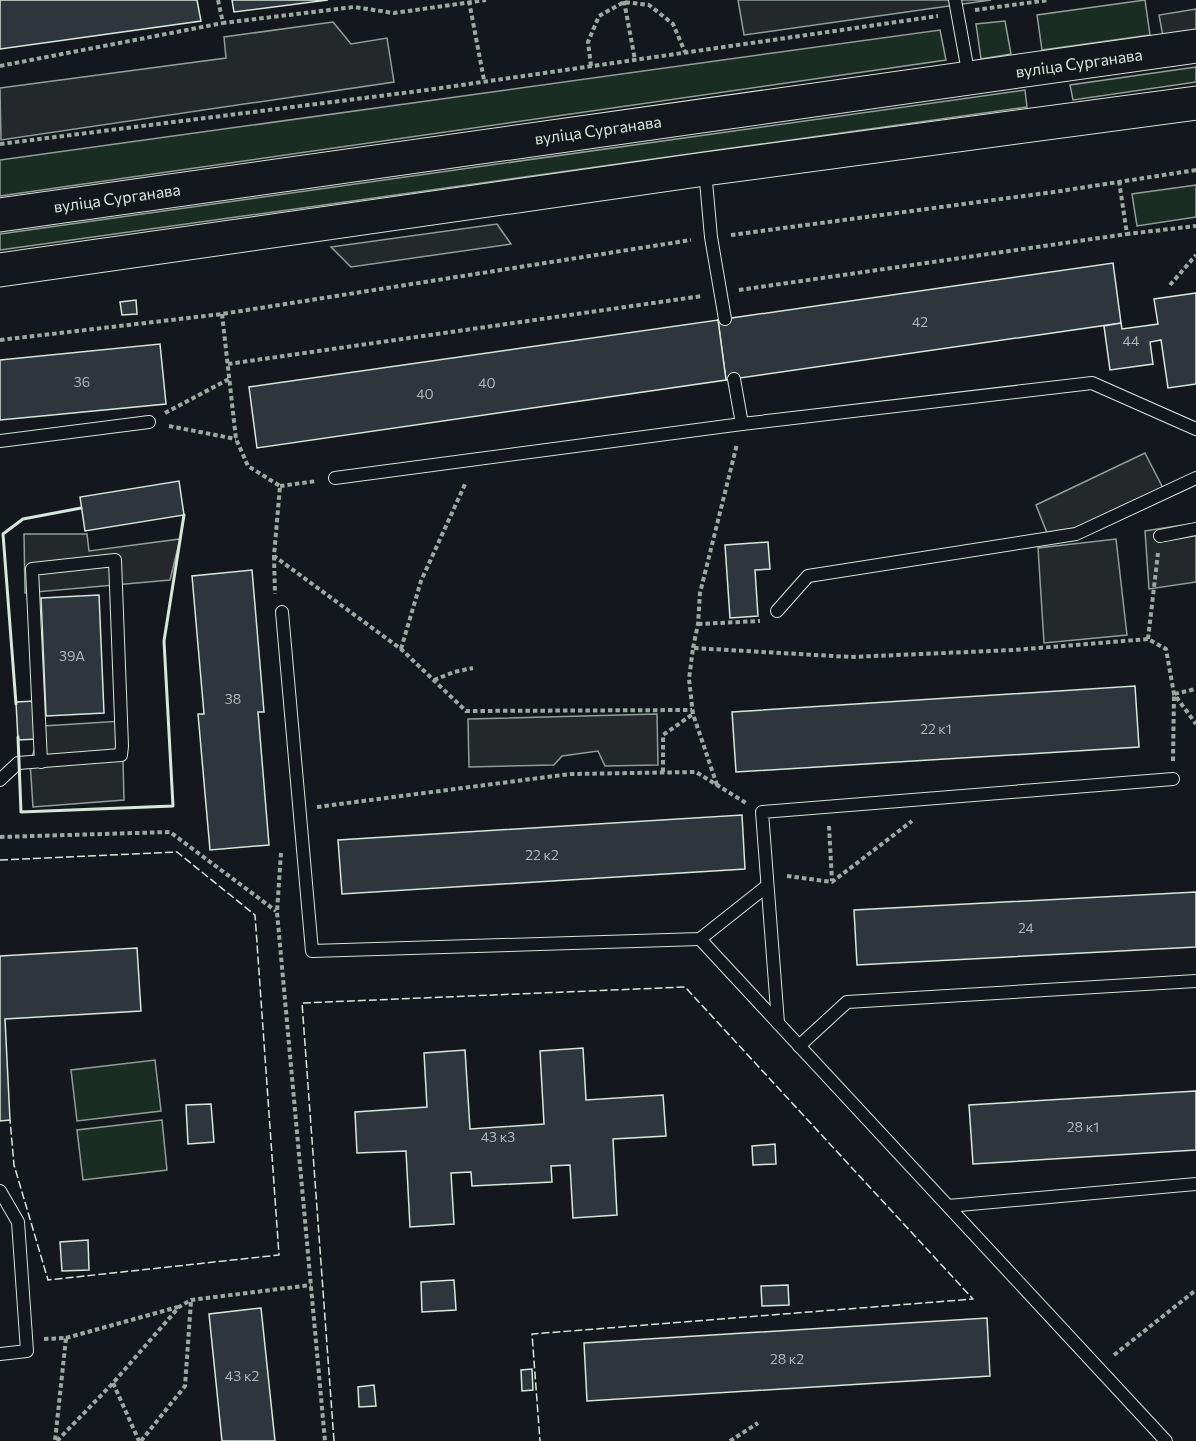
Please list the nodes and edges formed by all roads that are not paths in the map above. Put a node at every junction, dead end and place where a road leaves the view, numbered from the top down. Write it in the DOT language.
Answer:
graph roads {
  1 [pos="956,6"];
  2 [pos="1196,46"];
  3 [pos="969,79"];
  4 [pos="1196,103"];
  5 [pos="705,169"];
  6 [pos="0,215"];
  7 [pos="0,270"];
  8 [pos="725,319"];
  9 [pos="734,379"];
  10 [pos="149,422"];
  11 [pos="742,424"];
  12 [pos="1196,429"];
  13 [pos="0,441"];
  14 [pos="1196,477"];
  15 [pos="335,478"];
  16 [pos="1196,529"];
  17 [pos="1160,536"];
  18 [pos="777,611"];
  19 [pos="282,612"];
  20 [pos="40,762"];
  21 [pos="1173,779"];
  22 [pos="0,780"];
  23 [pos="766,880"];
  24 [pos="700,939"];
  25 [pos="1196,981"];
  26 [pos="778,1023"];
  27 [pos="800,1046"];
  28 [pos="1196,1184"];
  29 [pos="0,1191"];
  30 [pos="948,1206"];
  31 [pos="0,1354"];
  32 [pos="1166,1441"];
  1 -- 3 [label="lane"];
  2 -- 3 [label="main road, вуліца Сурганава"];
  3 -- 6 [label="main road, вуліца Сурганава"];
  4 -- 5 [label="main road"];
  5 -- 7 [label="main road"];
  5 -- 8 [label="lane"];
  9 -- 11 [label="lane"];
  10 -- 13 [label="lane"];
  11 -- 12 [label="lane"];
  11 -- 15 [label="lane"];
  14 -- 18 [label="lane"];
  16 -- 17 [label="lane"];
  19 -- 24 [label="lane"];
  20 -- 20 [label="lane"];
  20 -- 22 [label="lane"];
  21 -- 23 [label="lane"];
  23 -- 24 [label="lane"];
  23 -- 26 [label="lane"];
  24 -- 26 [label="lane"];
  25 -- 27 [label="lane"];
  26 -- 27 [label="lane"];
  27 -- 30 [label="lane"];
  28 -- 30 [label="lane"];
  29 -- 31 [label="lane"];
  30 -- 32 [label="lane"];
}
